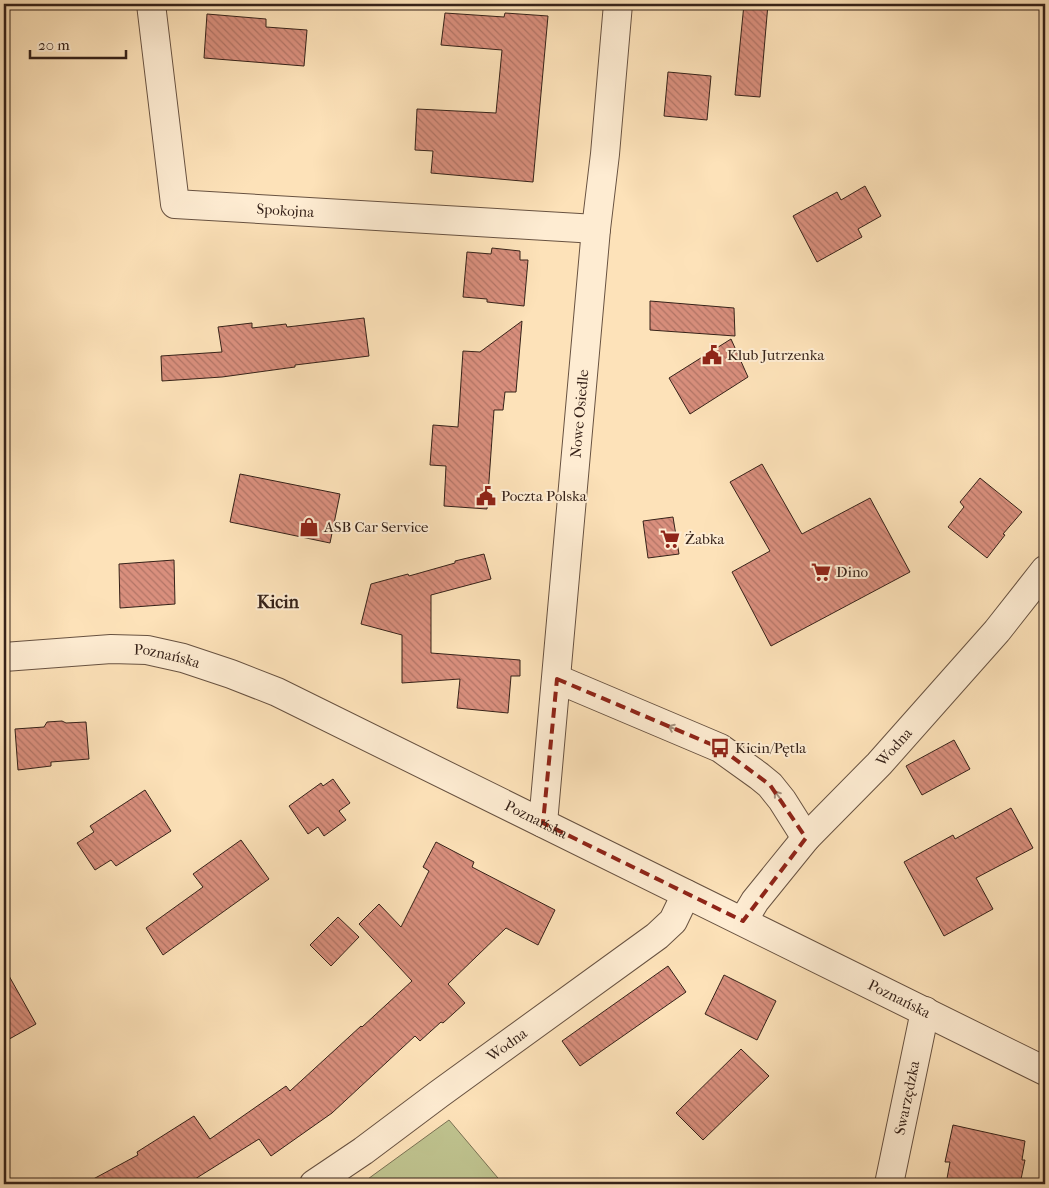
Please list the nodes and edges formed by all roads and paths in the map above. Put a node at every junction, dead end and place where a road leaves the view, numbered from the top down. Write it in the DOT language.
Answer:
graph roads {
  1 [pos="151,4"];
  2 [pos="618,4"];
  3 [pos="596,229"];
  4 [pos="1045,570"];
  5 [pos="4,657"];
  6 [pos="557,679"];
  7 [pos="543,823"];
  8 [pos="806,838"];
  9 [pos="686,894"];
  10 [pos="743,921"];
  11 [pos="925,1011"];
  12 [pos="1045,1071"];
  13 [pos="314,1184"];
  14 [pos="889,1184"];
  1 -- 3 [label="street, Spokojna"];
  2 -- 3 [label="street, Nowe Osiedle"];
  3 -- 6 [label="street, Nowe Osiedle"];
  4 -- 8 [label="street, Wodna"];
  5 -- 7 [label="street, Poznańska"];
  6 -- 7 [label="street, Nowe Osiedle"];
  8 -- 6 [label="street, one-way"];
  7 -- 9 [label="street, Poznańska"];
  8 -- 10 [label="street, Wodna"];
  9 -- 10 [label="street, Poznańska"];
  9 -- 13 [label="street, Wodna"];
  10 -- 11 [label="street, Poznańska"];
  11 -- 12 [label="street, Poznańska"];
  11 -- 14 [label="street, Swarzędzka"];
}
